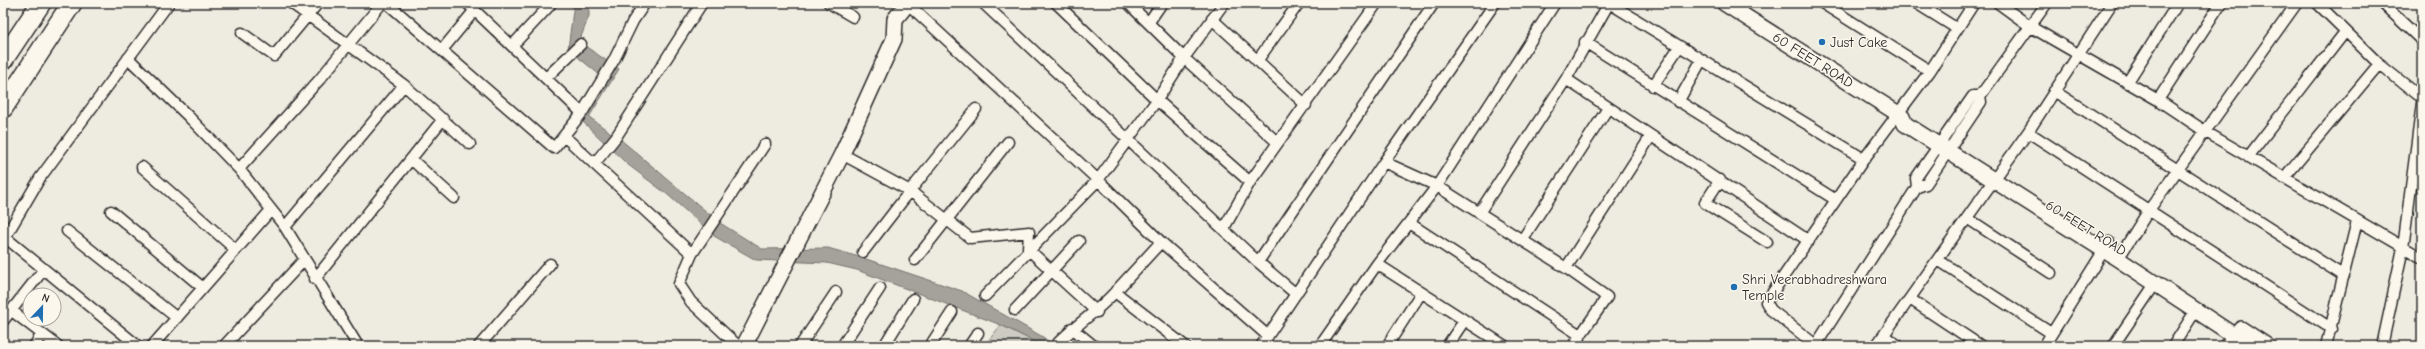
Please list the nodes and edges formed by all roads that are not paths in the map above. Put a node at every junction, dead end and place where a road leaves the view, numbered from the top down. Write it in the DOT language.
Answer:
graph roads {
  1 [pos="41,3"];
  2 [pos="72,3"];
  3 [pos="169,3"];
  4 [pos="291,3"];
  5 [pos="318,3"];
  6 [pos="382,3"];
  7 [pos="387,3"];
  8 [pos="645,3"];
  9 [pos="702,3"];
  10 [pos="829,3"];
  11 [pos="907,3"];
  12 [pos="983,3"];
  13 [pos="1056,3"];
  14 [pos="1128,3"];
  15 [pos="1162,3"];
  16 [pos="1224,3"];
  17 [pos="1299,3"];
  18 [pos="1376,3"];
  19 [pos="1434,3"];
  20 [pos="1495,3"];
  21 [pos="1555,3"];
  22 [pos="1609,3"];
  23 [pos="1725,3"];
  24 [pos="1822,3"];
  25 [pos="1916,3"];
  26 [pos="1974,3"];
  27 [pos="1998,3"];
  28 [pos="2047,3"];
  29 [pos="2112,3"];
  30 [pos="2178,3"];
  31 [pos="2221,3"];
  32 [pos="2297,3"];
  33 [pos="2317,3"];
  34 [pos="550,5"];
  35 [pos="2386,5"];
  36 [pos="471,6"];
  37 [pos="308,15"];
  38 [pos="853,17"];
  39 [pos="1212,19"];
  40 [pos="1149,22"];
  41 [pos="2031,27"];
  42 [pos="1956,28"];
  43 [pos="2345,32"];
  44 [pos="242,33"];
  45 [pos="1585,42"];
  46 [pos="2422,42"];
  47 [pos="348,44"];
  48 [pos="581,44"];
  49 [pos="512,46"];
  50 [pos="1679,47"];
  51 [pos="442,50"];
  52 [pos="2078,53"];
  53 [pos="128,58"];
  54 [pos="1184,58"];
  55 [pos="3,60"];
  56 [pos="1257,60"];
  57 [pos="1701,61"];
  58 [pos="2379,64"];
  59 [pos="1930,71"];
  60 [pos="546,78"];
  61 [pos="1566,79"];
  62 [pos="2127,83"];
  63 [pos="404,85"];
  64 [pos="1653,86"];
  65 [pos="2054,91"];
  66 [pos="2422,98"];
  67 [pos="1157,100"];
  68 [pos="2158,100"];
  69 [pos="1678,102"];
  70 [pos="2422,103"];
  71 [pos="1306,106"];
  72 [pos="3,108"];
  73 [pos="1608,108"];
  74 [pos="976,109"];
  75 [pos="582,113"];
  76 [pos="1900,115"];
  77 [pos="443,119"];
  78 [pos="2028,132"];
  79 [pos="2206,132"];
  80 [pos="564,136"];
  81 [pos="1651,136"];
  82 [pos="1128,139"];
  83 [pos="1008,142"];
  84 [pos="1278,142"];
  85 [pos="470,144"];
  86 [pos="765,144"];
  87 [pos="1946,145"];
  88 [pos="842,154"];
  89 [pos="2248,157"];
  90 [pos="411,159"];
  91 [pos="1864,159"];
  92 [pos="1384,162"];
  93 [pos="594,164"];
  94 [pos="142,167"];
  95 [pos="239,169"];
  96 [pos="2178,170"];
  97 [pos="1996,176"];
  98 [pos="2284,178"];
  99 [pos="1098,180"];
  100 [pos="1720,180"];
  101 [pos="1250,182"];
  102 [pos="1437,186"];
  103 [pos="910,191"];
  104 [pos="454,198"];
  105 [pos="1836,200"];
  106 [pos="271,210"];
  107 [pos="2149,210"];
  108 [pos="111,211"];
  109 [pos="1479,213"];
  110 [pos="1967,218"];
  111 [pos="946,220"];
  112 [pos="2357,221"];
  113 [pos="1409,223"];
  114 [pos="285,228"];
  115 [pos="1224,228"];
  116 [pos="67,231"];
  117 [pos="4,240"];
  118 [pos="1522,240"];
  119 [pos="1079,241"];
  120 [pos="1809,241"];
  121 [pos="1161,242"];
  122 [pos="1767,242"];
  123 [pos="2106,246"];
  124 [pos="2403,248"];
  125 [pos="1028,249"];
  126 [pos="236,250"];
  127 [pos="863,252"];
  128 [pos="692,254"];
  129 [pos="2121,255"];
  130 [pos="2422,258"];
  131 [pos="304,260"];
  132 [pos="914,260"];
  133 [pos="1938,260"];
  134 [pos="1258,262"];
  135 [pos="550,264"];
  136 [pos="1377,264"];
  137 [pos="1566,268"];
  138 [pos="44,269"];
  139 [pos="1051,270"];
  140 [pos="2051,273"];
  141 [pos="2344,276"];
  142 [pos="315,279"];
  143 [pos="2155,284"];
  144 [pos="203,288"];
  145 [pos="880,288"];
  146 [pos="836,292"];
  147 [pos="1115,292"];
  148 [pos="1420,293"];
  149 [pos="1296,294"];
  150 [pos="985,296"];
  151 [pos="913,299"];
  152 [pos="1910,299"];
  153 [pos="1016,310"];
  154 [pos="2196,310"];
  155 [pos="12,311"];
  156 [pos="952,312"];
  157 [pos="1097,312"];
  158 [pos="177,318"];
  159 [pos="3,321"];
  160 [pos="1464,321"];
  161 [pos="1072,328"];
  162 [pos="2332,329"];
  163 [pos="2051,333"];
  164 [pos="42,334"];
  165 [pos="978,334"];
  166 [pos="1580,335"];
  167 [pos="1268,336"];
  168 [pos="1884,336"];
  169 [pos="2229,340"];
  170 [pos="1803,342"];
  171 [pos="1056,345"];
  172 [pos="34,346"];
  173 [pos="58,346"];
  174 [pos="138,346"];
  175 [pos="152,346"];
  176 [pos="224,346"];
  177 [pos="358,346"];
  178 [pos="479,346"];
  179 [pos="738,346"];
  180 [pos="744,346"];
  181 [pos="800,346"];
  182 [pos="842,346"];
  183 [pos="884,346"];
  184 [pos="930,346"];
  185 [pos="969,346"];
  186 [pos="1094,346"];
  187 [pos="1185,346"];
  188 [pos="1261,346"];
  189 [pos="1320,346"];
  190 [pos="1386,346"];
  191 [pos="1447,346"];
  192 [pos="1505,346"];
  193 [pos="1573,346"];
  194 [pos="1817,346"];
  195 [pos="1876,346"];
  196 [pos="1899,346"];
  197 [pos="1981,346"];
  198 [pos="2044,346"];
  199 [pos="2113,346"];
  200 [pos="2173,346"];
  201 [pos="2250,346"];
  202 [pos="2268,346"];
  203 [pos="2326,346"];
  204 [pos="2382,346"];
  1 -- 55 [label="highway"];
  2 -- 72 [label="highway"];
  3 -- 53 [label="street"];
  4 -- 37 [label="street"];
  5 -- 37 [label="street"];
  6 -- 47 [label="street"];
  7 -- 51 [label="street"];
  8 -- 75 [label="street"];
  9 -- 93 [label="street"];
  10 -- 38 [label="street"];
  11 -- 88 [label="street"];
  11 -- 99 [label="street"];
  12 -- 82 [label="street"];
  13 -- 67 [label="street"];
  14 -- 40 [label="street"];
  15 -- 40 [label="street"];
  16 -- 39 [label="street"];
  17 -- 56 [label="street"];
  18 -- 71 [label="street"];
  19 -- 134 [label="street"];
  20 -- 92 [label="street"];
  21 -- 102 [label="street"];
  22 -- 45 [label="street"];
  22 -- 50 [label="street"];
  23 -- 76 [label="street, 60 FEET ROAD"];
  24 -- 59 [label="street"];
  25 -- 42 [label="street"];
  26 -- 42 [label="street"];
  27 -- 41 [label="street"];
  28 -- 41 [label="street"];
  29 -- 52 [label="street"];
  30 -- 62 [label="street"];
  31 -- 68 [label="street"];
  32 -- 79 [label="street"];
  33 -- 43 [label="street"];
  34 -- 49 [label="street"];
  35 -- 46 [label="street"];
  36 -- 49 [label="street"];
  36 -- 51 [label="street"];
  37 -- 44 [label="street"];
  37 -- 47 [label="street"];
  39 -- 54 [label="street"];
  39 -- 56 [label="street"];
  40 -- 54 [label="street"];
  41 -- 52 [label="street"];
  41 -- 87 [label="street"];
  42 -- 59 [label="street"];
  43 -- 58 [label="street"];
  43 -- 89 [label="street"];
  45 -- 61 [label="street"];
  45 -- 64 [label="street"];
  47 -- 63 [label="street"];
  47 -- 95 [label="street"];
  48 -- 60 [label="street"];
  49 -- 60 [label="street"];
  50 -- 57 [label="street"];
  50 -- 64 [label="street"];
  51 -- 80 [label="street"];
  52 -- 62 [label="street"];
  52 -- 65 [label="street"];
  53 -- 95 [label="street"];
  53 -- 117 [label="street"];
  54 -- 67 [label="street"];
  54 -- 84 [label="street"];
  56 -- 71 [label="street"];
  57 -- 69 [label="street"];
  57 -- 91 [label="street"];
  58 -- 66 [label="street"];
  58 -- 98 [label="street"];
  59 -- 76 [label="street"];
  60 -- 75 [label="street"];
  61 -- 73 [label="street"];
  61 -- 109 [label="street"];
  62 -- 68 [label="street"];
  63 -- 77 [label="street"];
  63 -- 114 [label="street"];
  64 -- 69 [label="street"];
  65 -- 78 [label="street"];
  65 -- 96 [label="street"];
  67 -- 82 [label="street"];
  67 -- 101 [label="street"];
  68 -- 79 [label="street"];
  69 -- 105 [label="street"];
  70 -- 124 [label="street"];
  71 -- 84 [label="street"];
  73 -- 81 [label="street"];
  73 -- 118 [label="street"];
  74 -- 103 [label="street"];
  75 -- 80 [label="street"];
  76 -- 87 [label="street, 60 FEET ROAD"];
  76 -- 91 [label="street"];
  77 -- 85 [label="street"];
  77 -- 90 [label="street"];
  78 -- 97 [label="street"];
  78 -- 107 [label="street"];
  79 -- 89 [label="street"];
  79 -- 96 [label="street"];
  80 -- 93 [label="street"];
  81 -- 100 [label="street"];
  81 -- 137 [label="street"];
  82 -- 99 [label="street"];
  82 -- 115 [label="street"];
  83 -- 111 [label="street"];
  84 -- 101 [label="street"];
  86 -- 128 [label="street"];
  87 -- 97 [label="street, 60 FEET ROAD"];
  87 -- 194 [label="street"];
  88 -- 103 [label="street"];
  88 -- 180 [label="street"];
  89 -- 98 [label="street"];
  90 -- 104 [label="street"];
  90 -- 142 [label="street"];
  91 -- 105 [label="street"];
  92 -- 102 [label="street"];
  92 -- 149 [label="street"];
  93 -- 128 [label="street"];
  94 -- 126 [label="street"];
  95 -- 106 [label="street"];
  96 -- 107 [label="street"];
  96 -- 141 [label="street"];
  97 -- 110 [label="street"];
  97 -- 123 [label="street, 60 FEET ROAD"];
  98 -- 112 [label="street"];
  99 -- 121 [label="street"];
  99 -- 125 [label="street"];
  100 -- 120 [label="street"];
  100 -- 122 [label="street"];
  101 -- 115 [label="street"];
  102 -- 109 [label="street"];
  102 -- 113 [label="street"];
  103 -- 111 [label="street"];
  103 -- 127 [label="street"];
  105 -- 120 [label="street"];
  106 -- 114 [label="street"];
  106 -- 126 [label="street"];
  107 -- 129 [label="street"];
  107 -- 162 [label="street"];
  108 -- 144 [label="street"];
  109 -- 118 [label="street"];
  110 -- 133 [label="street"];
  110 -- 140 [label="street"];
  111 -- 125 [label="street"];
  111 -- 132 [label="street"];
  112 -- 124 [label="street"];
  112 -- 141 [label="street"];
  113 -- 136 [label="street"];
  113 -- 166 [label="street"];
  114 -- 131 [label="street"];
  115 -- 134 [label="street"];
  116 -- 158 [label="street"];
  117 -- 138 [label="street"];
  118 -- 137 [label="street"];
  119 -- 139 [label="street"];
  120 -- 170 [label="street"];
  121 -- 147 [label="street"];
  121 -- 167 [label="street"];
  123 -- 129 [label="street, 60 FEET ROAD"];
  123 -- 163 [label="street"];
  124 -- 130 [label="street"];
  124 -- 204 [label="street"];
  125 -- 139 [label="street"];
  125 -- 150 [label="street"];
  126 -- 144 [label="street"];
  128 -- 179 [label="street"];
  129 -- 143 [label="street, 60 FEET ROAD"];
  129 -- 202 [label="street, 60 FEET ROAD"];
  131 -- 142 [label="street"];
  131 -- 176 [label="street"];
  133 -- 152 [label="street"];
  133 -- 163 [label="street"];
  134 -- 149 [label="street"];
  135 -- 178 [label="street"];
  136 -- 148 [label="street"];
  136 -- 189 [label="street"];
  137 -- 166 [label="street"];
  138 -- 155 [label="street"];
  138 -- 174 [label="street"];
  139 -- 153 [label="street"];
  139 -- 157 [label="street"];
  141 -- 162 [label="street"];
  142 -- 177 [label="street"];
  143 -- 154 [label="street, 60 FEET ROAD"];
  143 -- 199 [label="street"];
  144 -- 158 [label="street"];
  145 -- 182 [label="street"];
  146 -- 181 [label="street"];
  147 -- 157 [label="street"];
  147 -- 187 [label="street"];
  148 -- 160 [label="street"];
  148 -- 190 [label="street"];
  149 -- 167 [label="street"];
  151 -- 183 [label="street"];
  152 -- 168 [label="street"];
  152 -- 197 [label="street"];
  154 -- 169 [label="street, 60 FEET ROAD"];
  154 -- 200 [label="street"];
  155 -- 159 [label="street"];
  155 -- 164 [label="street"];
  156 -- 184 [label="street"];
  157 -- 161 [label="street"];
  158 -- 175 [label="street"];
  160 -- 191 [label="street"];
  160 -- 192 [label="street"];
  161 -- 171 [label="street"];
  161 -- 186 [label="street"];
  162 -- 203 [label="street"];
  163 -- 198 [label="street"];
  164 -- 172 [label="street"];
  164 -- 173 [label="street"];
  165 -- 185 [label="street"];
  166 -- 193 [label="street"];
  167 -- 188 [label="street"];
  168 -- 195 [label="street"];
  168 -- 196 [label="street"];
  169 -- 201 [label="street, 60 FEET ROAD"];
  170 -- 194 [label="street"];
}
